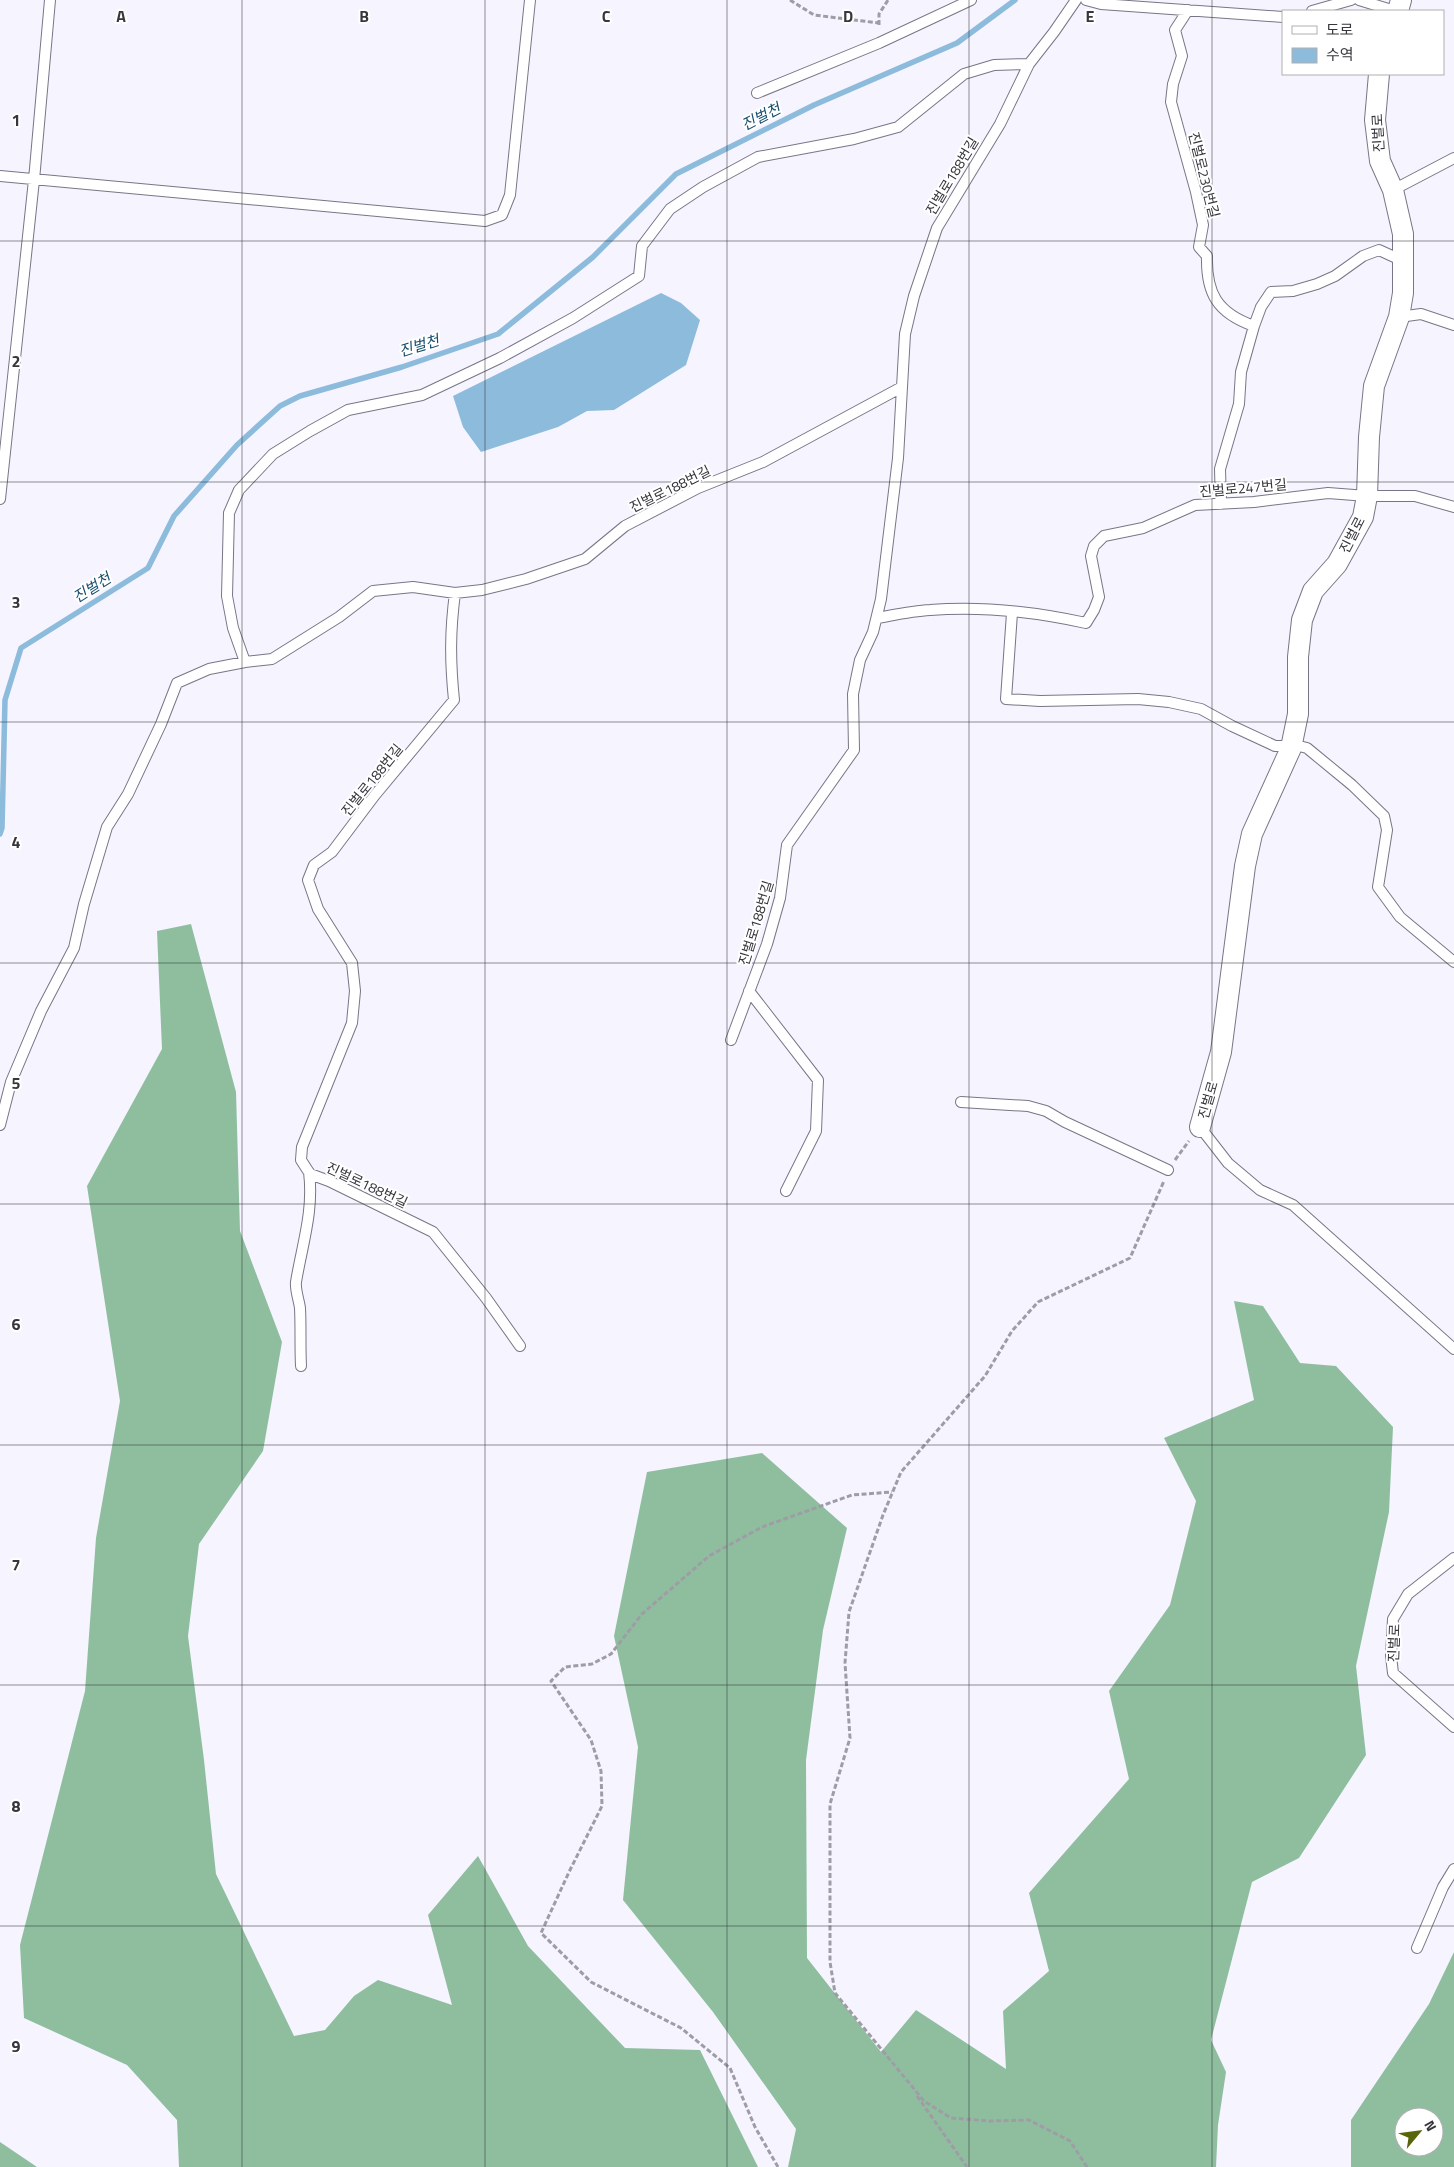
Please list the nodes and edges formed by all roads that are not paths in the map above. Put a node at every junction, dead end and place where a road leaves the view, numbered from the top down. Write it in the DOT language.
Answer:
graph roads {
  1 [pos="50,0"];
  2 [pos="530,0"];
  3 [pos="971,0"];
  4 [pos="1076,0"];
  5 [pos="1086,0"];
  6 [pos="1351,0"];
  7 [pos="1359,0"];
  8 [pos="1188,10"];
  9 [pos="1316,10"];
  10 [pos="1393,10"];
  11 [pos="1282,17"];
  12 [pos="1029,64"];
  13 [pos="1379,75"];
  14 [pos="757,93"];
  15 [pos="1454,158"];
  16 [pos="0,176"];
  17 [pos="34,180"];
  18 [pos="1392,190"];
  19 [pos="1403,261"];
  20 [pos="1399,317"];
  21 [pos="1454,325"];
  22 [pos="1254,326"];
  23 [pos="902,387"];
  24 [pos="1367,496"];
  25 [pos="0,499"];
  26 [pos="1221,504"];
  27 [pos="1454,507"];
  28 [pos="455,593"];
  29 [pos="1012,612"];
  30 [pos="877,618"];
  31 [pos="245,662"];
  32 [pos="1292,746"];
  33 [pos="1454,962"];
  34 [pos="748,991"];
  35 [pos="731,1040"];
  36 [pos="961,1102"];
  37 [pos="0,1125"];
  38 [pos="1200,1127"];
  39 [pos="1168,1170"];
  40 [pos="309,1172"];
  41 [pos="786,1191"];
  42 [pos="520,1346"];
  43 [pos="1454,1349"];
  44 [pos="301,1366"];
  45 [pos="1454,1558"];
  46 [pos="1454,1727"];
  47 [pos="1454,1869"];
  48 [pos="1417,1948"];
  1 -- 17 [label="lane"];
  2 -- 17 [label="lane"];
  3 -- 14 [label="lane"];
  4 -- 12 [label="lane, 진벌로188번길"];
  5 -- 8 [label="lane"];
  6 -- 9 [label="lane"];
  7 -- 10 [label="lane"];
  8 -- 11 [label="lane"];
  8 -- 22 [label="lane, 진벌로230번길"];
  12 -- 23 [label="lane, 진벌로188번길"];
  12 -- 31 [label="lane"];
  13 -- 18 [label="street, 진벌로"];
  15 -- 18 [label="lane"];
  16 -- 17 [label="lane"];
  17 -- 25 [label="lane"];
  18 -- 19 [label="street, 진벌로"];
  19 -- 20 [label="street, 진벌로"];
  19 -- 22 [label="lane"];
  20 -- 21 [label="lane"];
  20 -- 24 [label="street, 진벌로"];
  22 -- 26 [label="lane"];
  23 -- 28 [label="lane, 진벌로188번길"];
  23 -- 30 [label="lane, 진벌로188번길"];
  24 -- 26 [label="lane, 진벌로247번길"];
  24 -- 27 [label="lane, 진벌로247번길"];
  24 -- 32 [label="street, 진벌로"];
  26 -- 29 [label="lane, 진벌로247번길"];
  28 -- 31 [label="lane"];
  28 -- 40 [label="lane, 진벌로188번길"];
  29 -- 30 [label="lane, 진벌로247번길"];
  29 -- 32 [label="lane"];
  30 -- 34 [label="lane, 진벌로188번길"];
  31 -- 37 [label="lane"];
  32 -- 33 [label="lane"];
  32 -- 38 [label="street, 진벌로"];
  34 -- 35 [label="lane, 진벌로188번길"];
  34 -- 41 [label="lane"];
  36 -- 39 [label="lane"];
  38 -- 43 [label="lane, 진벌로"];
  40 -- 42 [label="lane, 진벌로188번길"];
  40 -- 44 [label="lane"];
  45 -- 46 [label="lane, 진벌로"];
  47 -- 48 [label="lane"];
}
